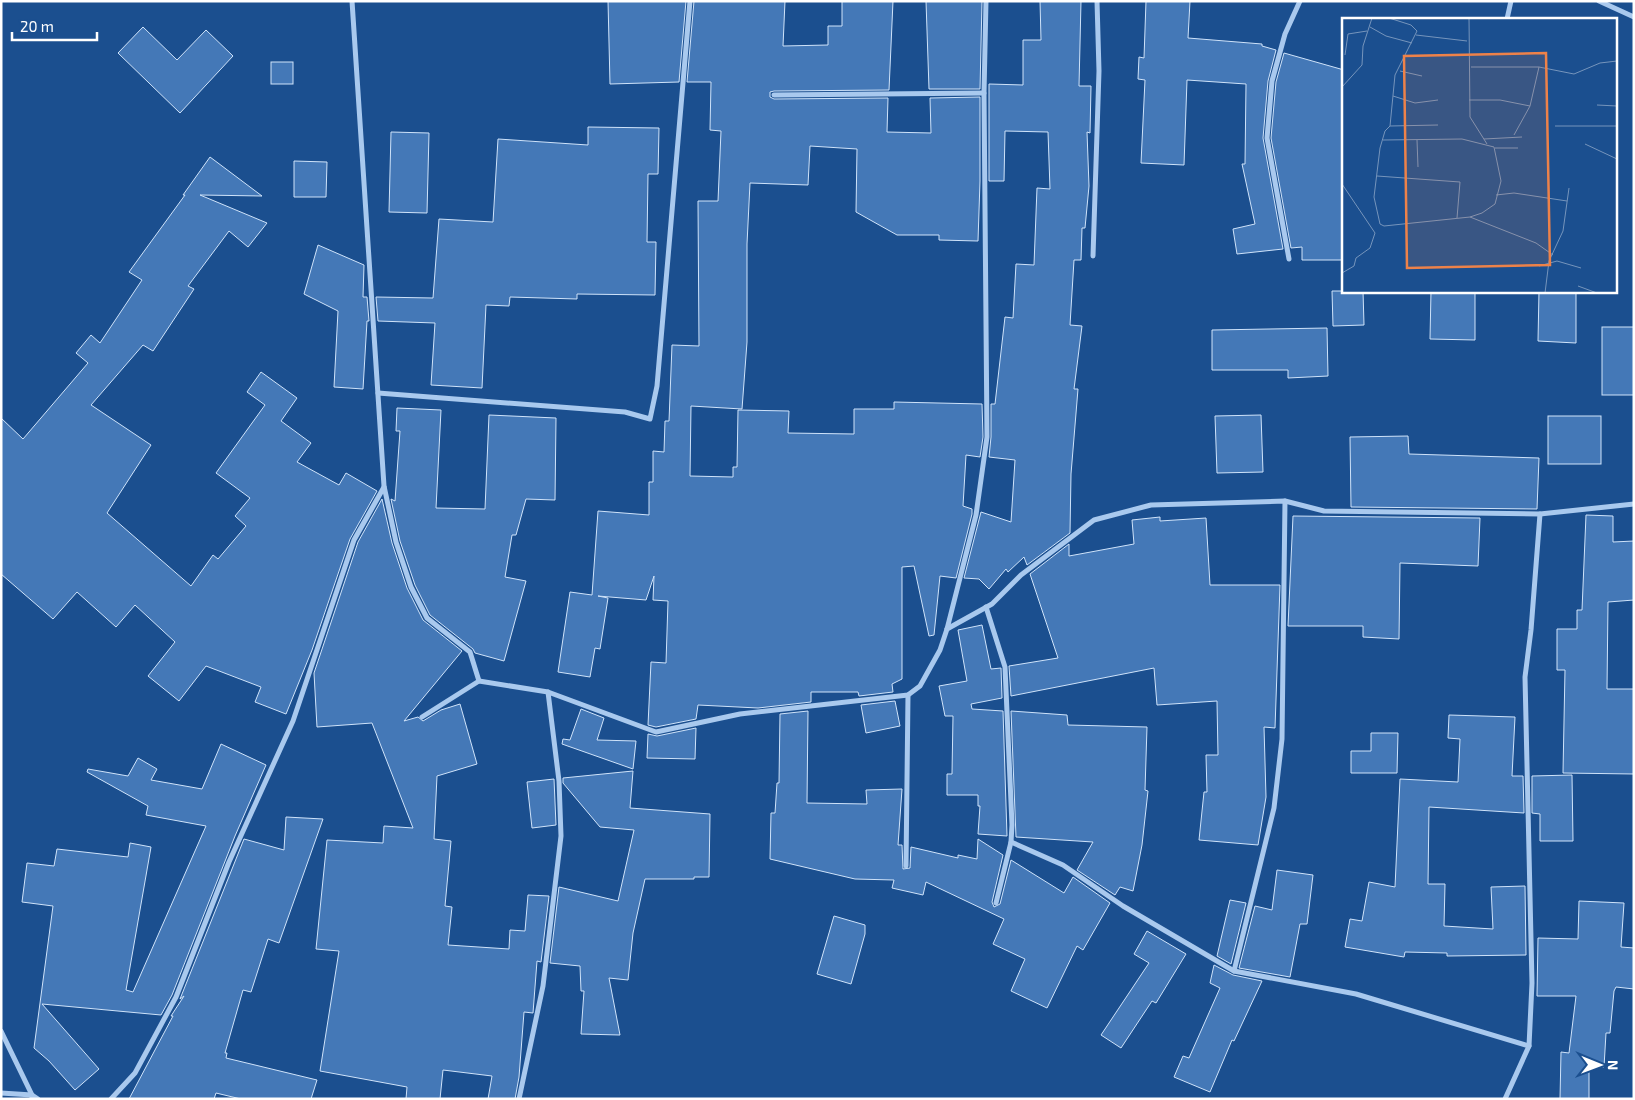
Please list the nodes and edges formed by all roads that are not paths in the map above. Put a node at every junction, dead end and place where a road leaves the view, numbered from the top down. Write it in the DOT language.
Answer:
graph roads {
  1 [pos="352,1"];
  2 [pos="690,1"];
  3 [pos="986,1"];
  4 [pos="1097,1"];
  5 [pos="1300,1"];
  6 [pos="1511,1"];
  7 [pos="1599,1"];
  8 [pos="1634,17"];
  9 [pos="1507,18"];
  10 [pos="984,93"];
  11 [pos="774,95"];
  12 [pos="1093,256"];
  13 [pos="1289,258"];
  14 [pos="378,393"];
  15 [pos="384,486"];
  16 [pos="1285,501"];
  17 [pos="1634,504"];
  18 [pos="1540,514"];
  19 [pos="986,607"];
  20 [pos="947,630"];
  21 [pos="479,681"];
  22 [pos="548,692"];
  23 [pos="908,695"];
  24 [pos="422,717"];
  25 [pos="1011,842"];
  26 [pos="906,866"];
  27 [pos="996,903"];
  28 [pos="1234,971"];
  29 [pos="1,1031"];
  30 [pos="1529,1046"];
  31 [pos="1,1093"];
  32 [pos="32,1097"];
  33 [pos="38,1099"];
  34 [pos="111,1099"];
  35 [pos="519,1099"];
  36 [pos="1505,1099"];
  1 -- 14 [label="street"];
  2 -- 14 [label="street"];
  3 -- 10 [label="street"];
  4 -- 12 [label="street"];
  5 -- 13 [label="street"];
  6 -- 9 [label="street"];
  7 -- 8 [label="street"];
  10 -- 11 [label="street"];
  10 -- 20 [label="street"];
  14 -- 15 [label="street"];
  15 -- 21 [label="street"];
  15 -- 34 [label="street"];
  16 -- 18 [label="street"];
  16 -- 19 [label="street"];
  16 -- 28 [label="street"];
  17 -- 18 [label="street"];
  18 -- 30 [label="street"];
  19 -- 20 [label="street"];
  19 -- 25 [label="street"];
  20 -- 23 [label="street"];
  21 -- 22 [label="street"];
  21 -- 24 [label="street"];
  22 -- 23 [label="street"];
  22 -- 35 [label="street"];
  23 -- 26 [label="street"];
  25 -- 27 [label="street"];
  25 -- 28 [label="street"];
  28 -- 30 [label="street"];
  29 -- 32 [label="street"];
  30 -- 36 [label="street"];
  31 -- 32 [label="street"];
  32 -- 33 [label="street"];
}
